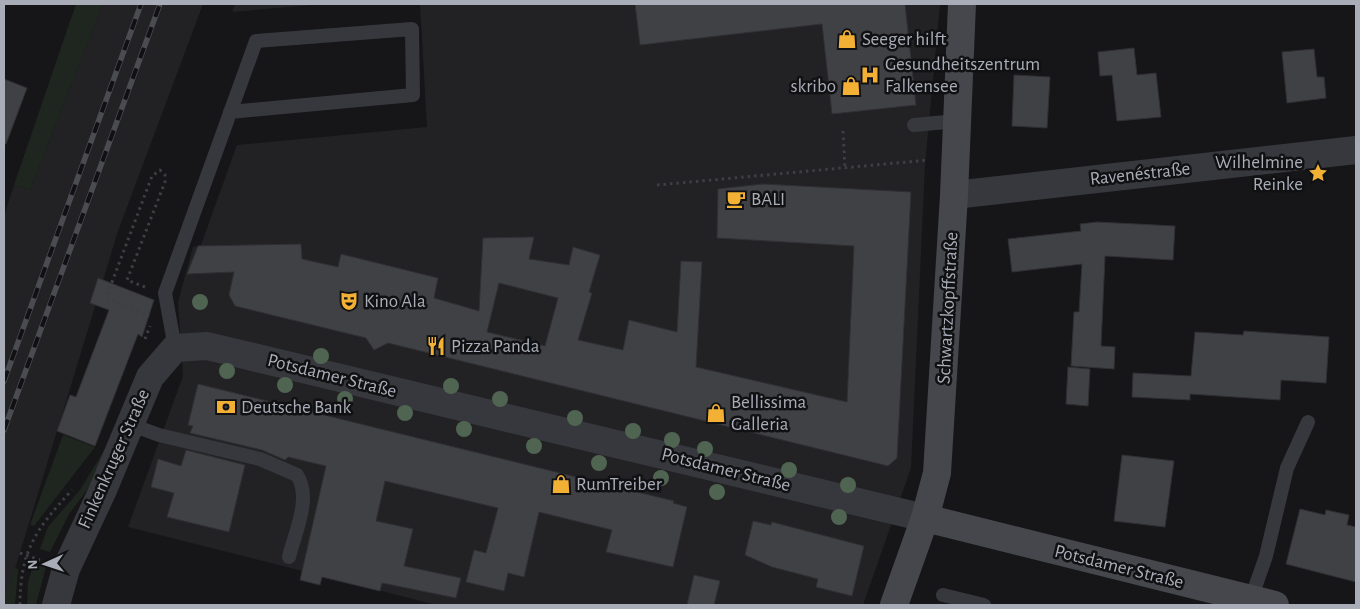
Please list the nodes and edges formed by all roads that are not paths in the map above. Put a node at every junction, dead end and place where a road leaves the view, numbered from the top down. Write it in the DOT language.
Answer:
graph roads {
  1 [pos="962,4"];
  2 [pos="230,112"];
  3 [pos="957,121"];
  4 [pos="914,125"];
  5 [pos="1356,150"];
  6 [pos="954,195"];
  7 [pos="176,348"];
  8 [pos="1308,422"];
  9 [pos="130,424"];
  10 [pos="924,518"];
  11 [pos="290,557"];
  12 [pos="942,595"];
  13 [pos="1263,602"];
  14 [pos="56,605"];
  15 [pos="894,605"];
  16 [pos="984,605"];
  1 -- 3 [label="street, Schwartzkopffstraße"];
  2 -- 2 [label="lane"];
  2 -- 7 [label="lane"];
  3 -- 4 [label="lane"];
  3 -- 6 [label="street, Schwartzkopffstraße"];
  5 -- 6 [label="street, Ravenéstraße"];
  6 -- 10 [label="street, Schwartzkopffstraße"];
  7 -- 9 [label="street, Finkenkruger Straße"];
  7 -- 10 [label="street, Potsdamer Straße"];
  8 -- 13 [label="lane"];
  9 -- 11 [label="lane"];
  9 -- 14 [label="street, Finkenkruger Straße"];
  10 -- 13 [label="street, Potsdamer Straße"];
  10 -- 15 [label="street, Schwartzkopffstraße"];
  12 -- 16 [label="lane"];
}
